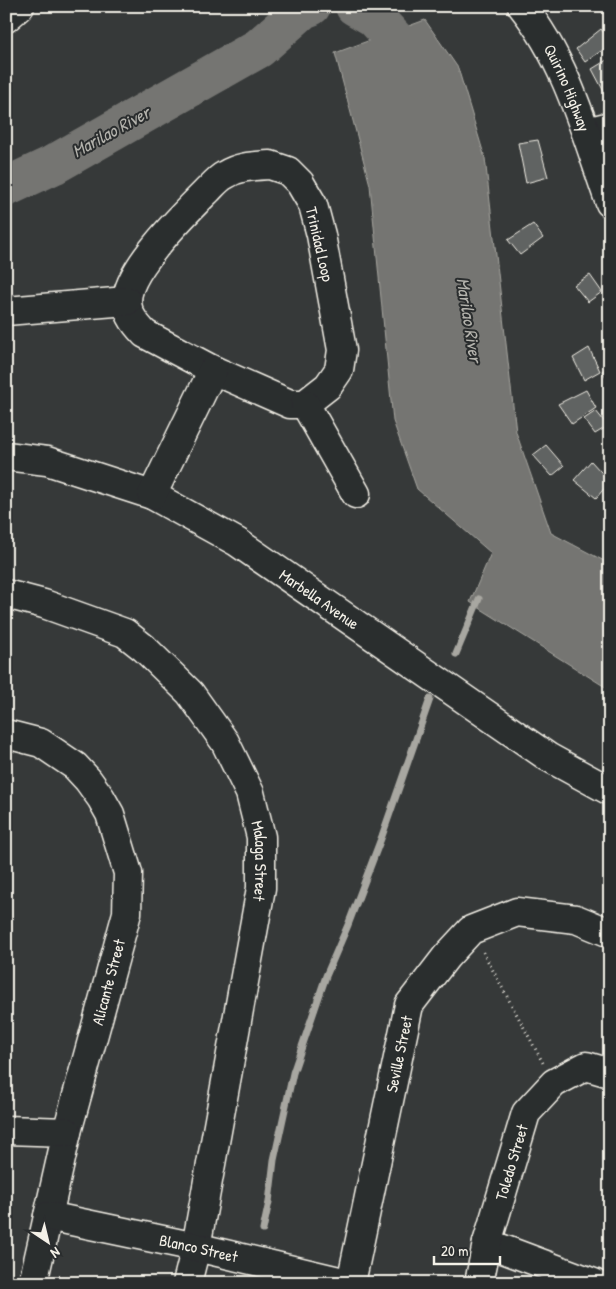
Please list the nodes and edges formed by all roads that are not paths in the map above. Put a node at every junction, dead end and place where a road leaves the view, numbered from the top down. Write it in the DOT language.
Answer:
graph roads {
  1 [pos="20,6"];
  2 [pos="522,6"];
  3 [pos="6,18"];
  4 [pos="598,129"];
  5 [pos="610,203"];
  6 [pos="127,301"];
  7 [pos="6,311"];
  8 [pos="213,370"];
  9 [pos="305,404"];
  10 [pos="6,456"];
  11 [pos="356,494"];
  12 [pos="152,495"];
  13 [pos="6,594"];
  14 [pos="6,734"];
  15 [pos="610,791"];
  16 [pos="610,932"];
  17 [pos="610,1073"];
  18 [pos="6,1130"];
  19 [pos="68,1132"];
  20 [pos="48,1216"];
  21 [pos="488,1243"];
  22 [pos="196,1247"];
  23 [pos="33,1283"];
  24 [pos="187,1283"];
  25 [pos="350,1283"];
  26 [pos="479,1283"];
  27 [pos="594,1283"];
  1 -- 3 [label="street"];
  2 -- 4 [label="street, Quirino Highway"];
  4 -- 5 [label="street, Quirino Highway"];
  6 -- 7 [label="street"];
  6 -- 8 [label="street"];
  6 -- 9 [label="street, Trinidad Loop"];
  8 -- 9 [label="street"];
  8 -- 12 [label="street"];
  9 -- 11 [label="street"];
  10 -- 12 [label="street, Marbella Avenue"];
  12 -- 15 [label="street, Marbella Avenue"];
  13 -- 22 [label="street, Malaga Street"];
  14 -- 19 [label="street, Alicante Street"];
  16 -- 25 [label="street, Seville Street"];
  17 -- 21 [label="street, Toledo Street"];
  18 -- 19 [label="street"];
  19 -- 20 [label="street, Alicante Street"];
  20 -- 22 [label="street, Blanco Street"];
  20 -- 23 [label="street, Alicante Street"];
  21 -- 26 [label="street, Toledo Street"];
  21 -- 27 [label="street"];
  22 -- 24 [label="street, Malaga Street"];
  22 -- 25 [label="street, Blanco Street"];
}
